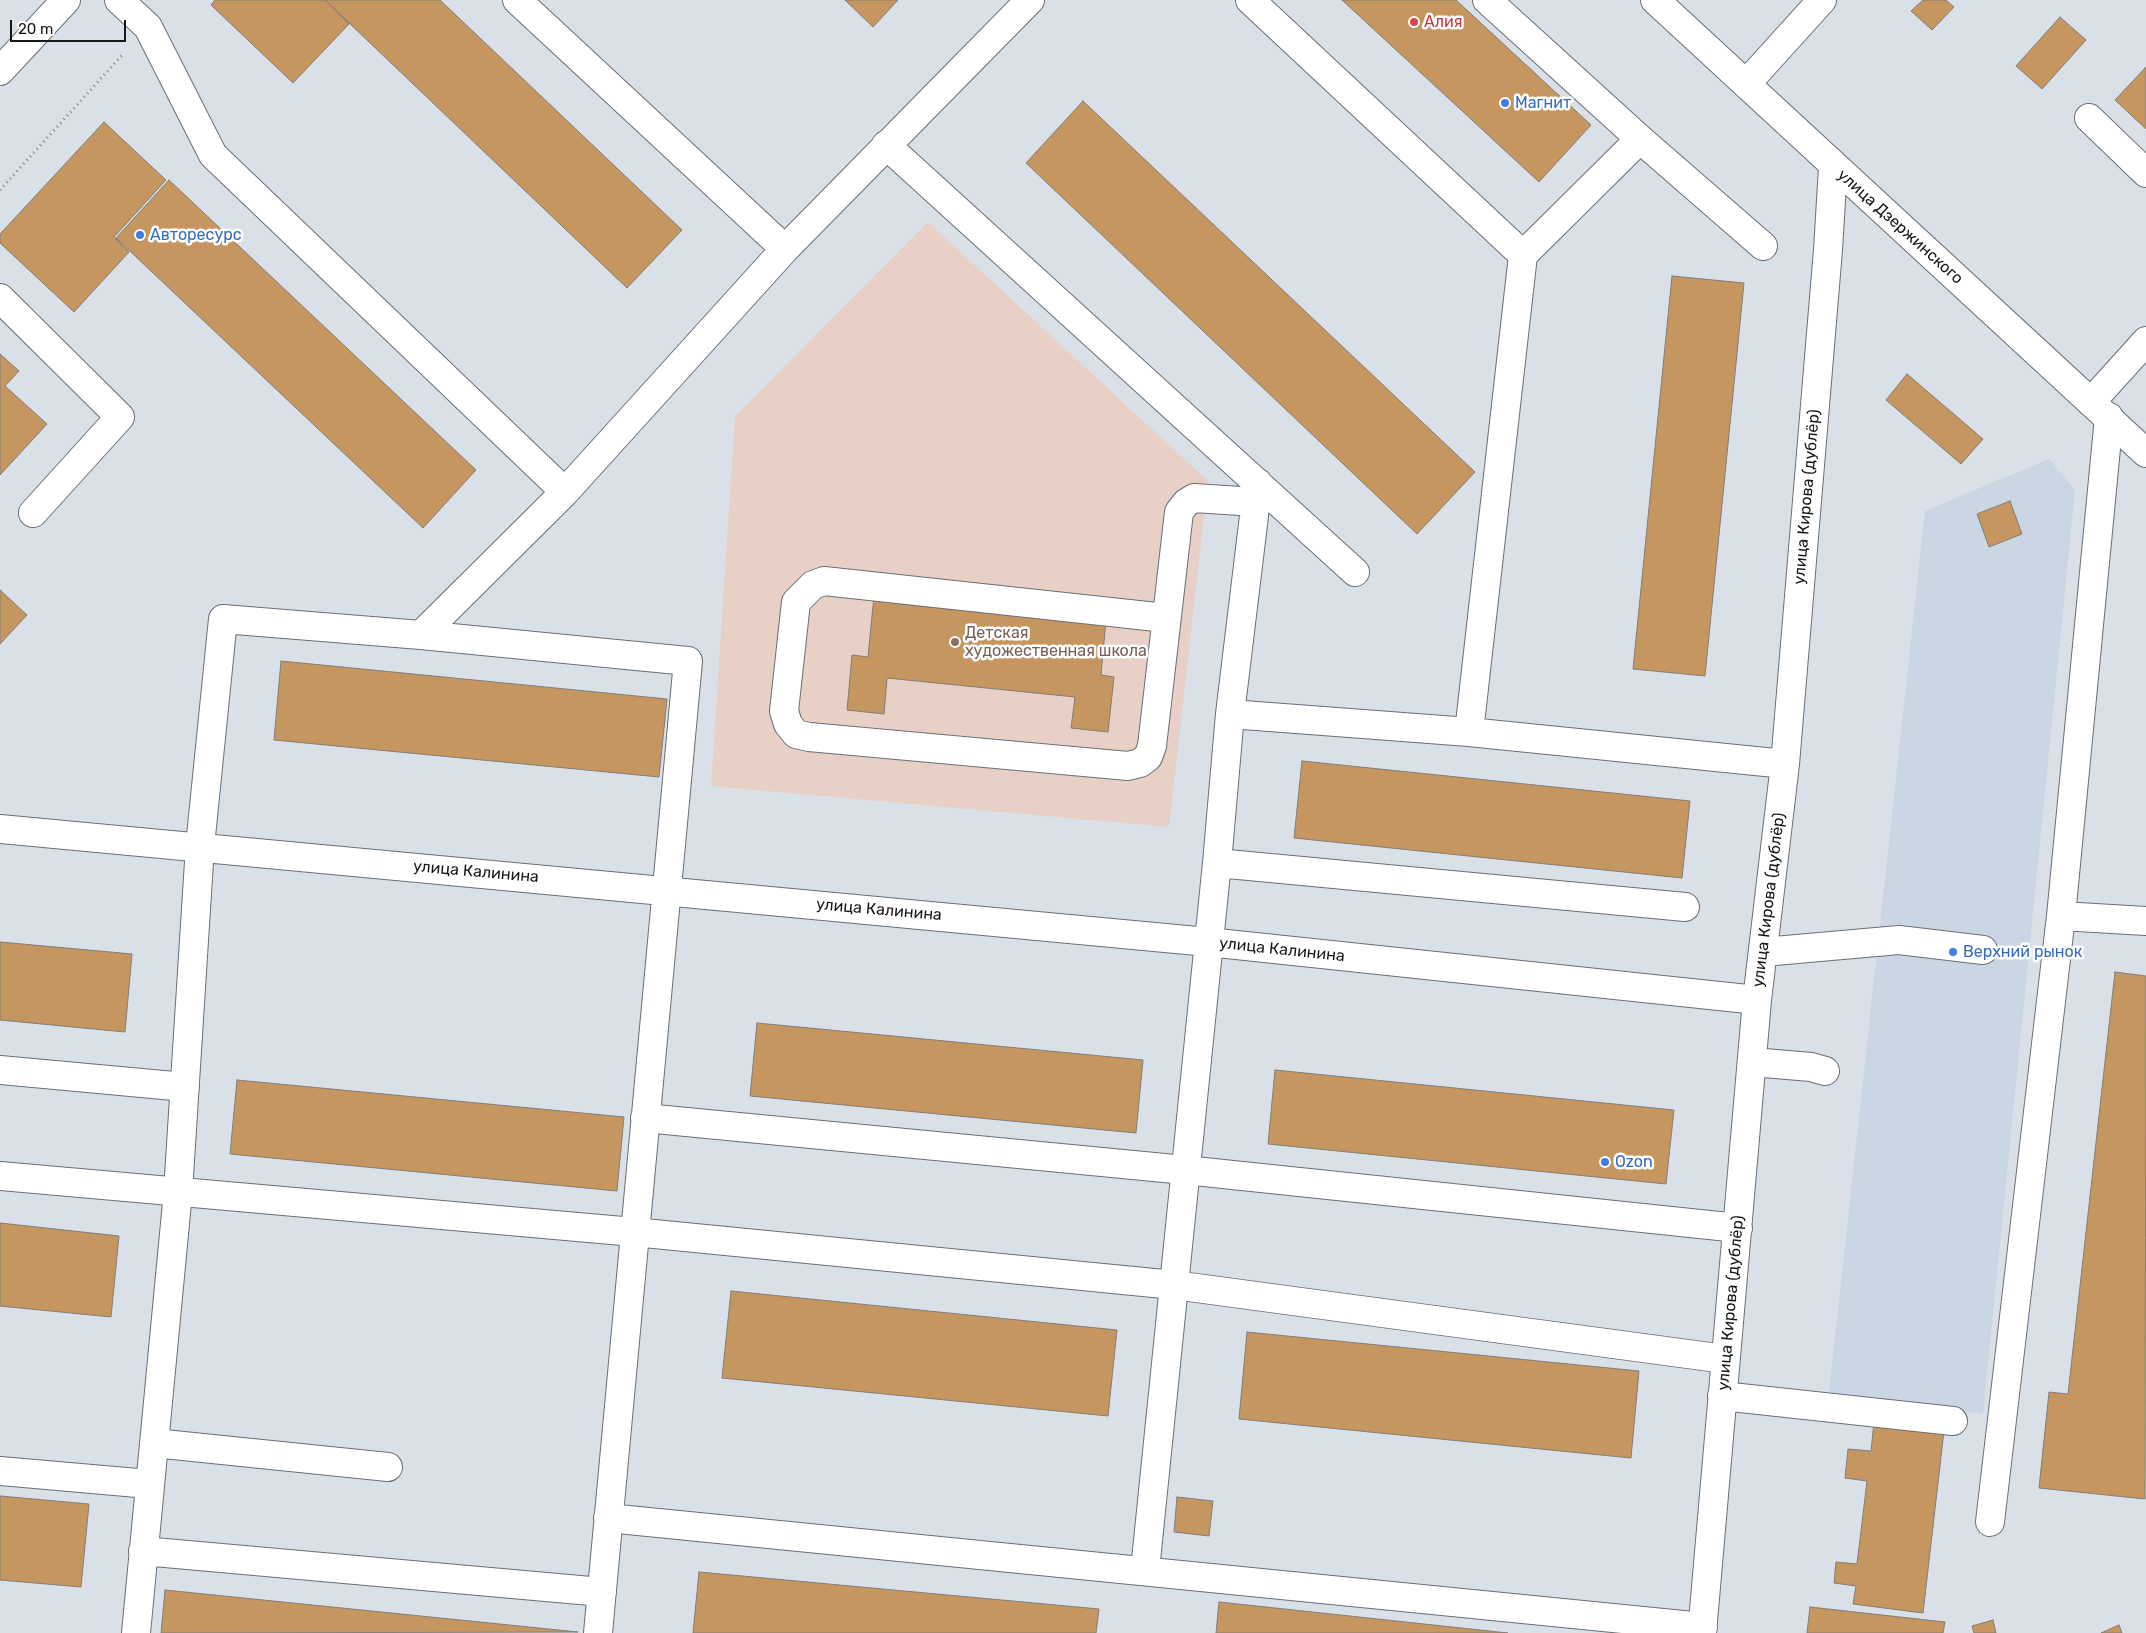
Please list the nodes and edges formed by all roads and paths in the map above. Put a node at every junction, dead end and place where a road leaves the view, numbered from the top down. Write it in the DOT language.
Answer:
graph roads {
  1 [pos="66,0"];
  2 [pos="119,0"];
  3 [pos="517,0"];
  4 [pos="1250,0"];
  5 [pos="1487,0"];
  6 [pos="1655,0"];
  7 [pos="1822,0"];
  8 [pos="1028,1"];
  9 [pos="148,27"];
  10 [pos="0,72"];
  11 [pos="1746,84"];
  12 [pos="2089,118"];
  13 [pos="1640,139"];
  14 [pos="886,145"];
  15 [pos="1833,167"];
  16 [pos="2146,173"];
  17 [pos="0,190"];
  18 [pos="1763,246"];
  19 [pos="785,249"];
  20 [pos="1523,255"];
  21 [pos="0,298"];
  22 [pos="2146,341"];
  23 [pos="2100,409"];
  24 [pos="2146,453"];
  25 [pos="565,492"];
  26 [pos="1257,492"];
  27 [pos="33,513"];
  28 [pos="1355,572"];
  29 [pos="1166,618"];
  30 [pos="421,635"];
  31 [pos="1230,714"];
  32 [pos="1469,732"];
  33 [pos="1785,764"];
  34 [pos="0,829"];
  35 [pos="200,846"];
  36 [pos="1217,863"];
  37 [pos="665,890"];
  38 [pos="1686,907"];
  39 [pos="2061,916"];
  40 [pos="2146,921"];
  41 [pos="1208,942"];
  42 [pos="1983,950"];
  43 [pos="1763,952"];
  44 [pos="1757,1000"];
  45 [pos="1752,1062"];
  46 [pos="0,1070"];
  47 [pos="1825,1071"];
  48 [pos="185,1087"];
  49 [pos="645,1118"];
  50 [pos="1185,1170"];
  51 [pos="0,1176"];
  52 [pos="178,1192"];
  53 [pos="1738,1228"];
  54 [pos="634,1232"];
  55 [pos="1174,1285"];
  56 [pos="1725,1359"];
  57 [pos="1722,1396"];
  58 [pos="1953,1421"];
  59 [pos="154,1443"];
  60 [pos="388,1467"];
  61 [pos="0,1471"];
  62 [pos="149,1484"];
  63 [pos="608,1518"];
  64 [pos="1990,1522"];
  65 [pos="143,1551"];
  66 [pos="1145,1570"];
  67 [pos="602,1592"];
  68 [pos="1702,1630"];
  69 [pos="136,1633"];
  70 [pos="598,1633"];
  1 -- 10 [label="street"];
  2 -- 9 [label="street"];
  3 -- 19 [label="street"];
  4 -- 20 [label="street"];
  5 -- 13 [label="street"];
  6 -- 11 [label="street, улица Дзержинского"];
  7 -- 11 [label="street"];
  8 -- 14 [label="street"];
  9 -- 17 [label="path"];
  9 -- 25 [label="street"];
  11 -- 15 [label="street, улица Дзержинского"];
  12 -- 16 [label="street"];
  13 -- 18 [label="street"];
  13 -- 20 [label="street"];
  14 -- 19 [label="street"];
  14 -- 26 [label="street"];
  15 -- 23 [label="street, улица Дзержинского"];
  15 -- 33 [label="street, улица Кирова (дублёр)"];
  19 -- 25 [label="street"];
  20 -- 32 [label="street"];
  21 -- 27 [label="street"];
  22 -- 23 [label="street"];
  23 -- 24 [label="street, улица Дзержинского"];
  23 -- 39 [label="street"];
  25 -- 30 [label="street"];
  26 -- 28 [label="street"];
  26 -- 29 [label="street"];
  26 -- 31 [label="street"];
  29 -- 29 [label="street"];
  30 -- 35 [label="street"];
  30 -- 37 [label="street"];
  31 -- 32 [label="street"];
  31 -- 36 [label="street"];
  32 -- 33 [label="street"];
  33 -- 43 [label="street, улица Кирова (дублёр)"];
  34 -- 35 [label="street, улица Калинина"];
  35 -- 37 [label="street, улица Калинина"];
  35 -- 48 [label="street"];
  36 -- 38 [label="street"];
  36 -- 41 [label="street"];
  37 -- 41 [label="street, улица Калинина"];
  37 -- 49 [label="street"];
  39 -- 40 [label="street"];
  39 -- 64 [label="street"];
  41 -- 44 [label="street, улица Калинина"];
  41 -- 50 [label="street"];
  42 -- 43 [label="street"];
  43 -- 44 [label="street, улица Кирова (дублёр)"];
  44 -- 45 [label="street, улица Кирова (дублёр)"];
  45 -- 47 [label="street"];
  45 -- 53 [label="street, улица Кирова (дублёр)"];
  46 -- 48 [label="street"];
  48 -- 52 [label="street"];
  49 -- 50 [label="street"];
  49 -- 54 [label="street"];
  50 -- 53 [label="street"];
  50 -- 55 [label="street"];
  51 -- 52 [label="street"];
  52 -- 54 [label="street"];
  52 -- 59 [label="street"];
  53 -- 56 [label="street, улица Кирова (дублёр)"];
  54 -- 55 [label="street"];
  54 -- 63 [label="street"];
  55 -- 56 [label="street"];
  55 -- 66 [label="street"];
  56 -- 57 [label="street, улица Кирова (дублёр)"];
  57 -- 58 [label="street"];
  57 -- 68 [label="street, улица Кирова (дублёр)"];
  59 -- 60 [label="street"];
  59 -- 62 [label="street"];
  61 -- 62 [label="street"];
  62 -- 65 [label="street"];
  63 -- 66 [label="street"];
  63 -- 67 [label="street"];
  65 -- 67 [label="street"];
  65 -- 69 [label="street"];
  66 -- 68 [label="street"];
  67 -- 70 [label="street"];
}
